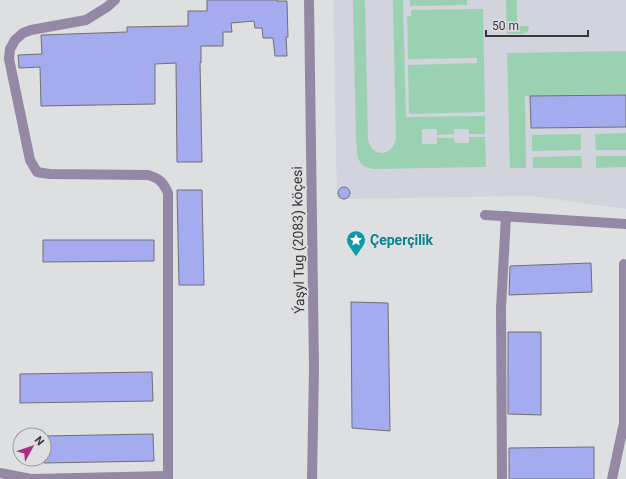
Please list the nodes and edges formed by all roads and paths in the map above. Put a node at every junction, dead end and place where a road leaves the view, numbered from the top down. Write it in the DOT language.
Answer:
graph roads {
  1 [pos="115,0"];
  2 [pos="309,0"];
  3 [pos="485,216"];
  4 [pos="506,216"];
  5 [pos="626,224"];
  6 [pos="624,264"];
  7 [pos="625,373"];
  8 [pos="0,473"];
  9 [pos="168,478"];
  10 [pos="312,479"];
  11 [pos="502,479"];
  12 [pos="612,479"];
  1 -- 9 [label="street"];
  2 -- 10 [label="street, Ýaşyl Tug (2083) köçesi"];
  3 -- 4 [label="street"];
  4 -- 5 [label="street"];
  4 -- 11 [label="street"];
  6 -- 7 [label="street"];
  7 -- 12 [label="street"];
  8 -- 9 [label="street"];
}
